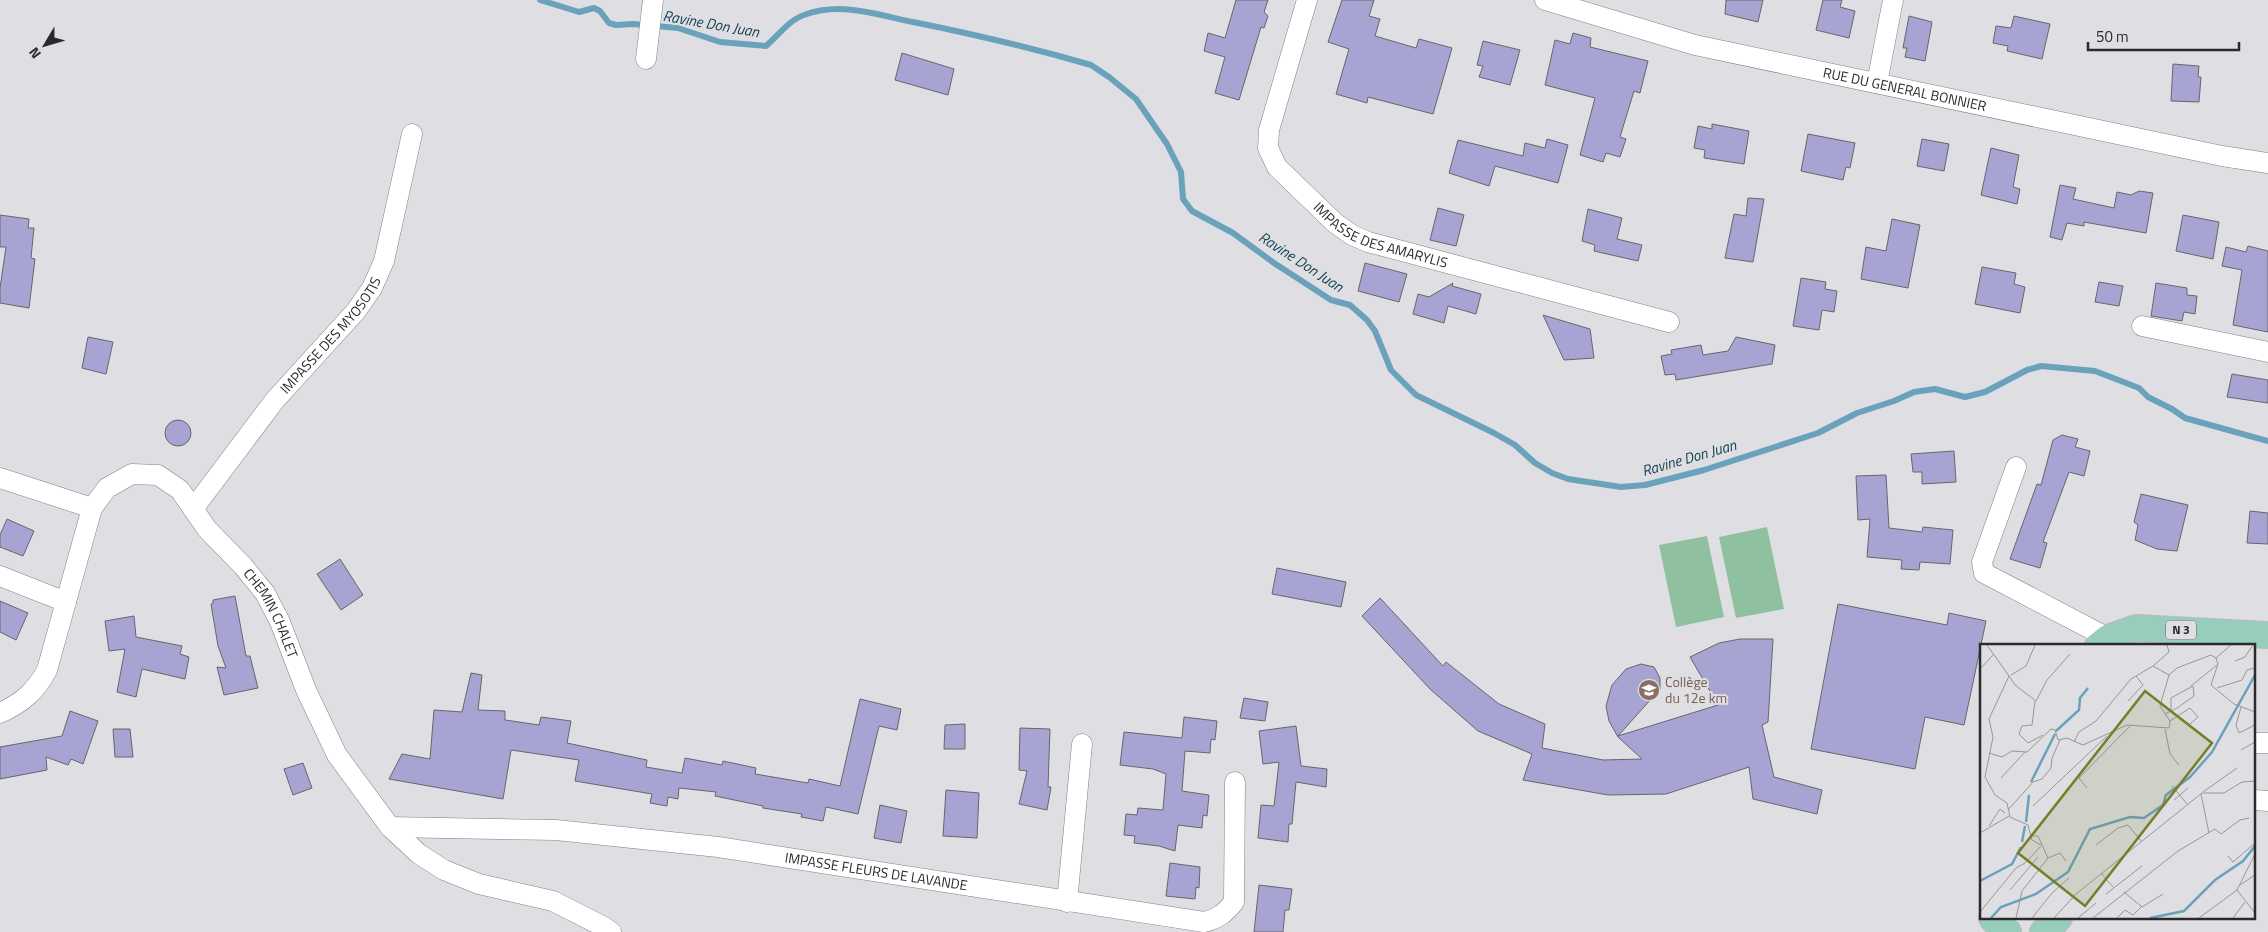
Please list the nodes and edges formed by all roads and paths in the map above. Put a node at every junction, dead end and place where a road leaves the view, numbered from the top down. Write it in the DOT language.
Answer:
graph roads {
  1 [pos="1307,0"];
  2 [pos="1545,0"];
  3 [pos="1893,0"];
  4 [pos="651,7"];
  5 [pos="646,50"];
  6 [pos="1877,83"];
  7 [pos="412,134"];
  8 [pos="2268,162"];
  9 [pos="1669,322"];
  10 [pos="2142,326"];
  11 [pos="2268,352"];
  12 [pos="2016,467"];
  13 [pos="0,478"];
  14 [pos="92,508"];
  15 [pos="193,509"];
  16 [pos="0,576"];
  17 [pos="66,602"];
  18 [pos="2268,635"];
  19 [pos="2103,642"];
  20 [pos="0,713"];
  21 [pos="1082,744"];
  22 [pos="1235,782"];
  23 [pos="390,827"];
  24 [pos="1067,902"];
  25 [pos="2057,920"];
  26 [pos="610,932"];
  27 [pos="2043,932"];
  1 -- 9 [label="street, IMPASSE DES AMARYLIS"];
  2 -- 6 [label="street, RUE DU GENERAL BONNIER"];
  3 -- 6 [label="street"];
  4 -- 5 [label="street"];
  6 -- 8 [label="street, RUE DU GENERAL BONNIER"];
  7 -- 15 [label="street, IMPASSE DES MYOSOTIS"];
  10 -- 11 [label="street"];
  12 -- 19 [label="street"];
  13 -- 14 [label="street"];
  14 -- 15 [label="street, CHEMIN CHALET"];
  14 -- 17 [label="street, CHEMIN CHALET"];
  15 -- 23 [label="street, CHEMIN CHALET"];
  16 -- 17 [label="street"];
  17 -- 20 [label="street, CHEMIN CHALET"];
  18 -- 19 [label="main road, N 3"];
  21 -- 24 [label="street"];
  22 -- 24 [label="street, IMPASSE FLEURS DE LAVANDE"];
  23 -- 24 [label="street, IMPASSE FLEURS DE LAVANDE"];
  23 -- 26 [label="street, CHEMIN CHALET"];
  25 -- 27 [label="main road"];
}
